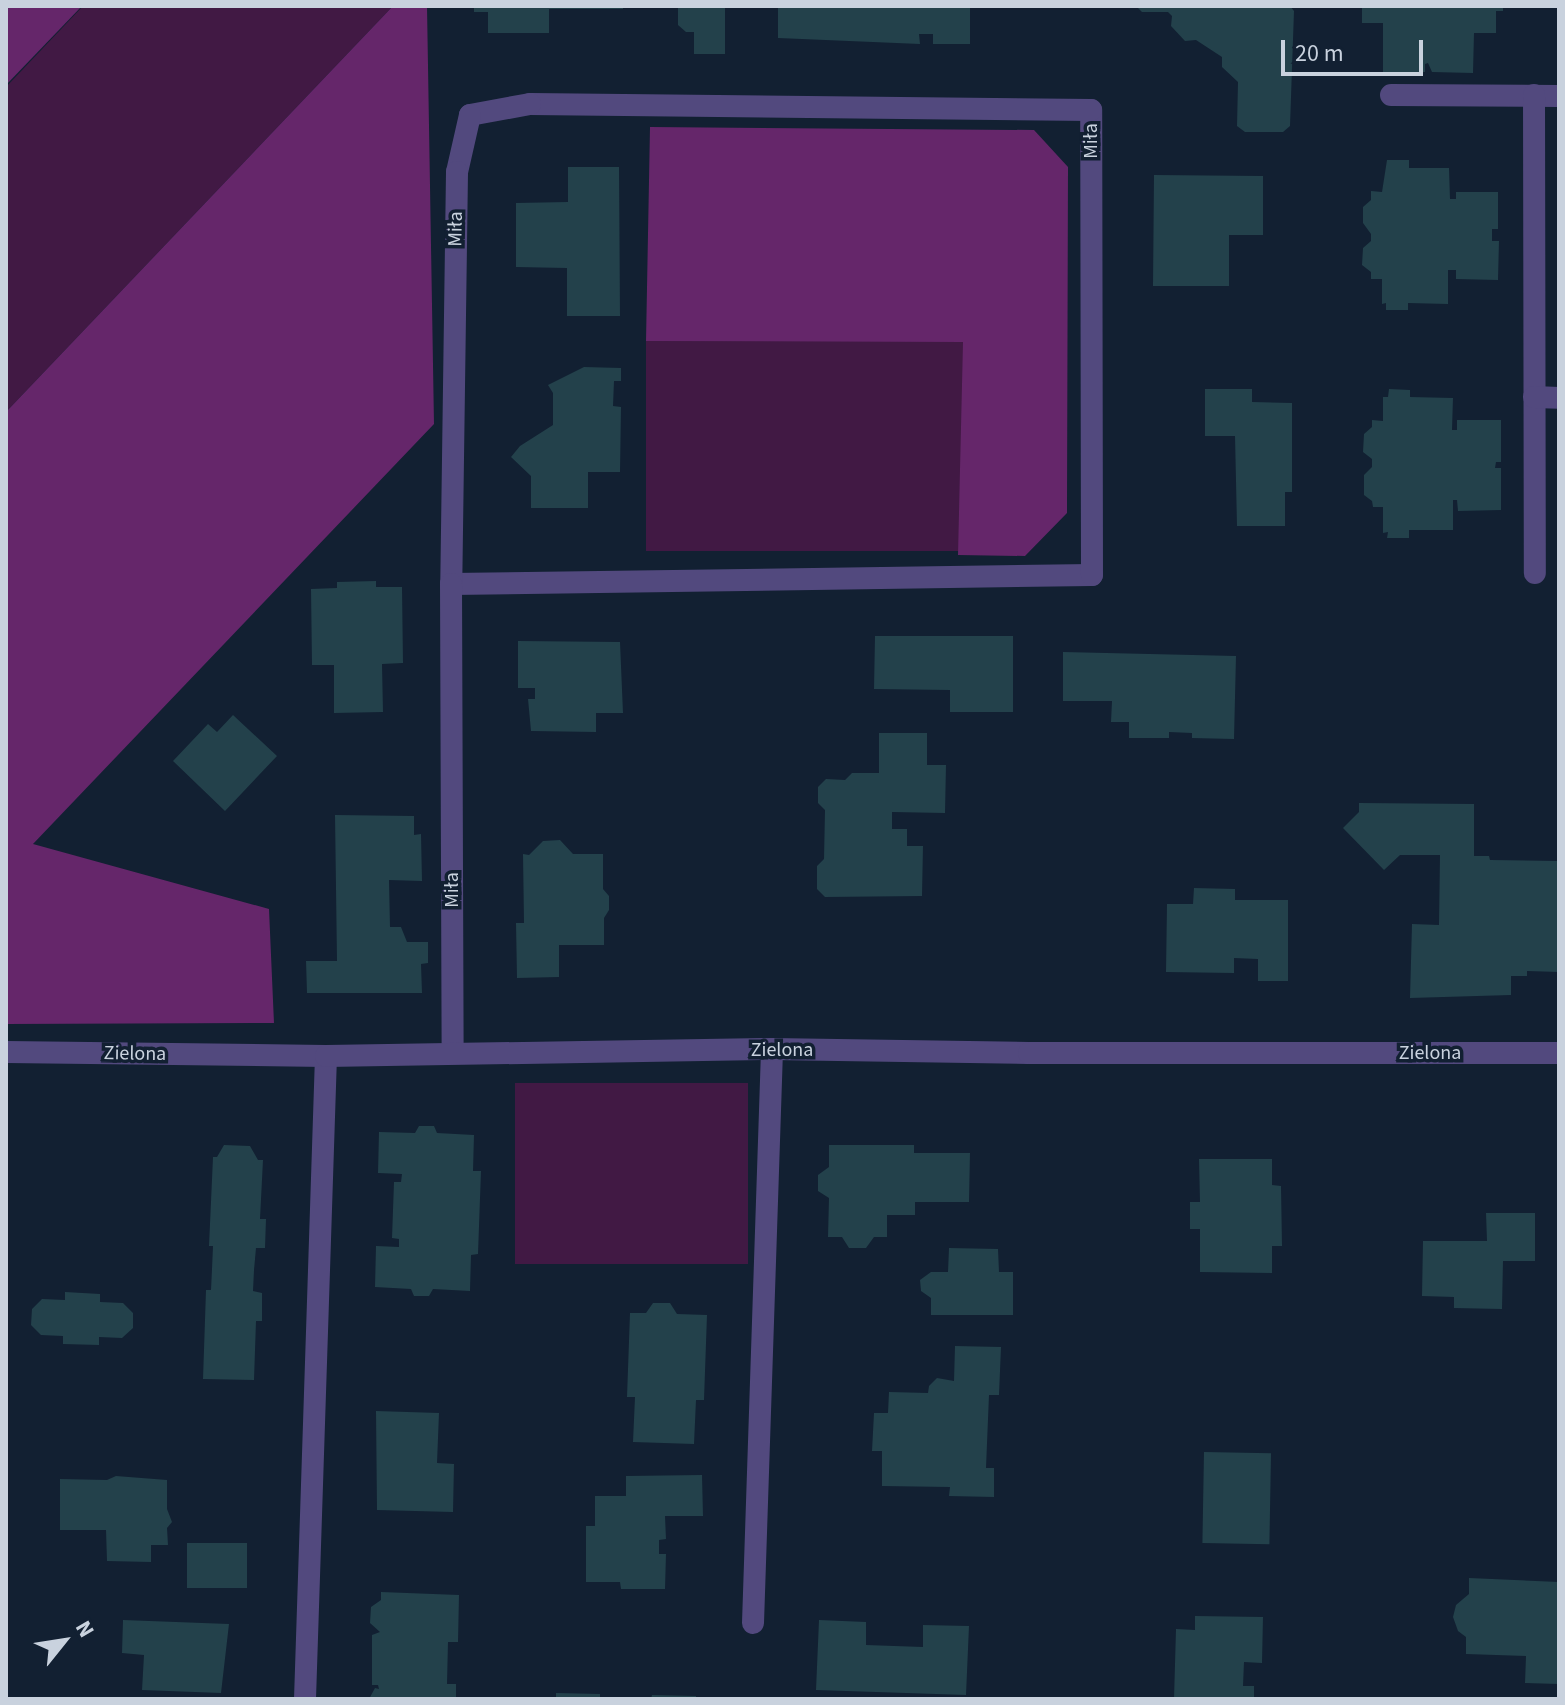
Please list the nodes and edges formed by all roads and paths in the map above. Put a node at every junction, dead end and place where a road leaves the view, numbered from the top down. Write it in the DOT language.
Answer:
graph roads {
  1 [pos="1391,95"];
  2 [pos="1534,95"];
  3 [pos="1559,96"];
  4 [pos="1534,397"];
  5 [pos="1559,398"];
  6 [pos="1535,573"];
  7 [pos="451,584"];
  8 [pos="772,1049"];
  9 [pos="6,1052"];
  10 [pos="453,1052"];
  11 [pos="1559,1053"];
  12 [pos="326,1056"];
  13 [pos="753,1623"];
  14 [pos="305,1699"];
  1 -- 2 [label="street"];
  2 -- 3 [label="street"];
  2 -- 4 [label="street"];
  4 -- 5 [label="street"];
  4 -- 6 [label="street"];
  7 -- 7 [label="street, Miła"];
  7 -- 10 [label="street, Miła"];
  8 -- 10 [label="street, Zielona"];
  8 -- 11 [label="street, Zielona"];
  8 -- 13 [label="street"];
  9 -- 12 [label="street, Zielona"];
  10 -- 12 [label="street, Zielona"];
  12 -- 14 [label="street"];
}
